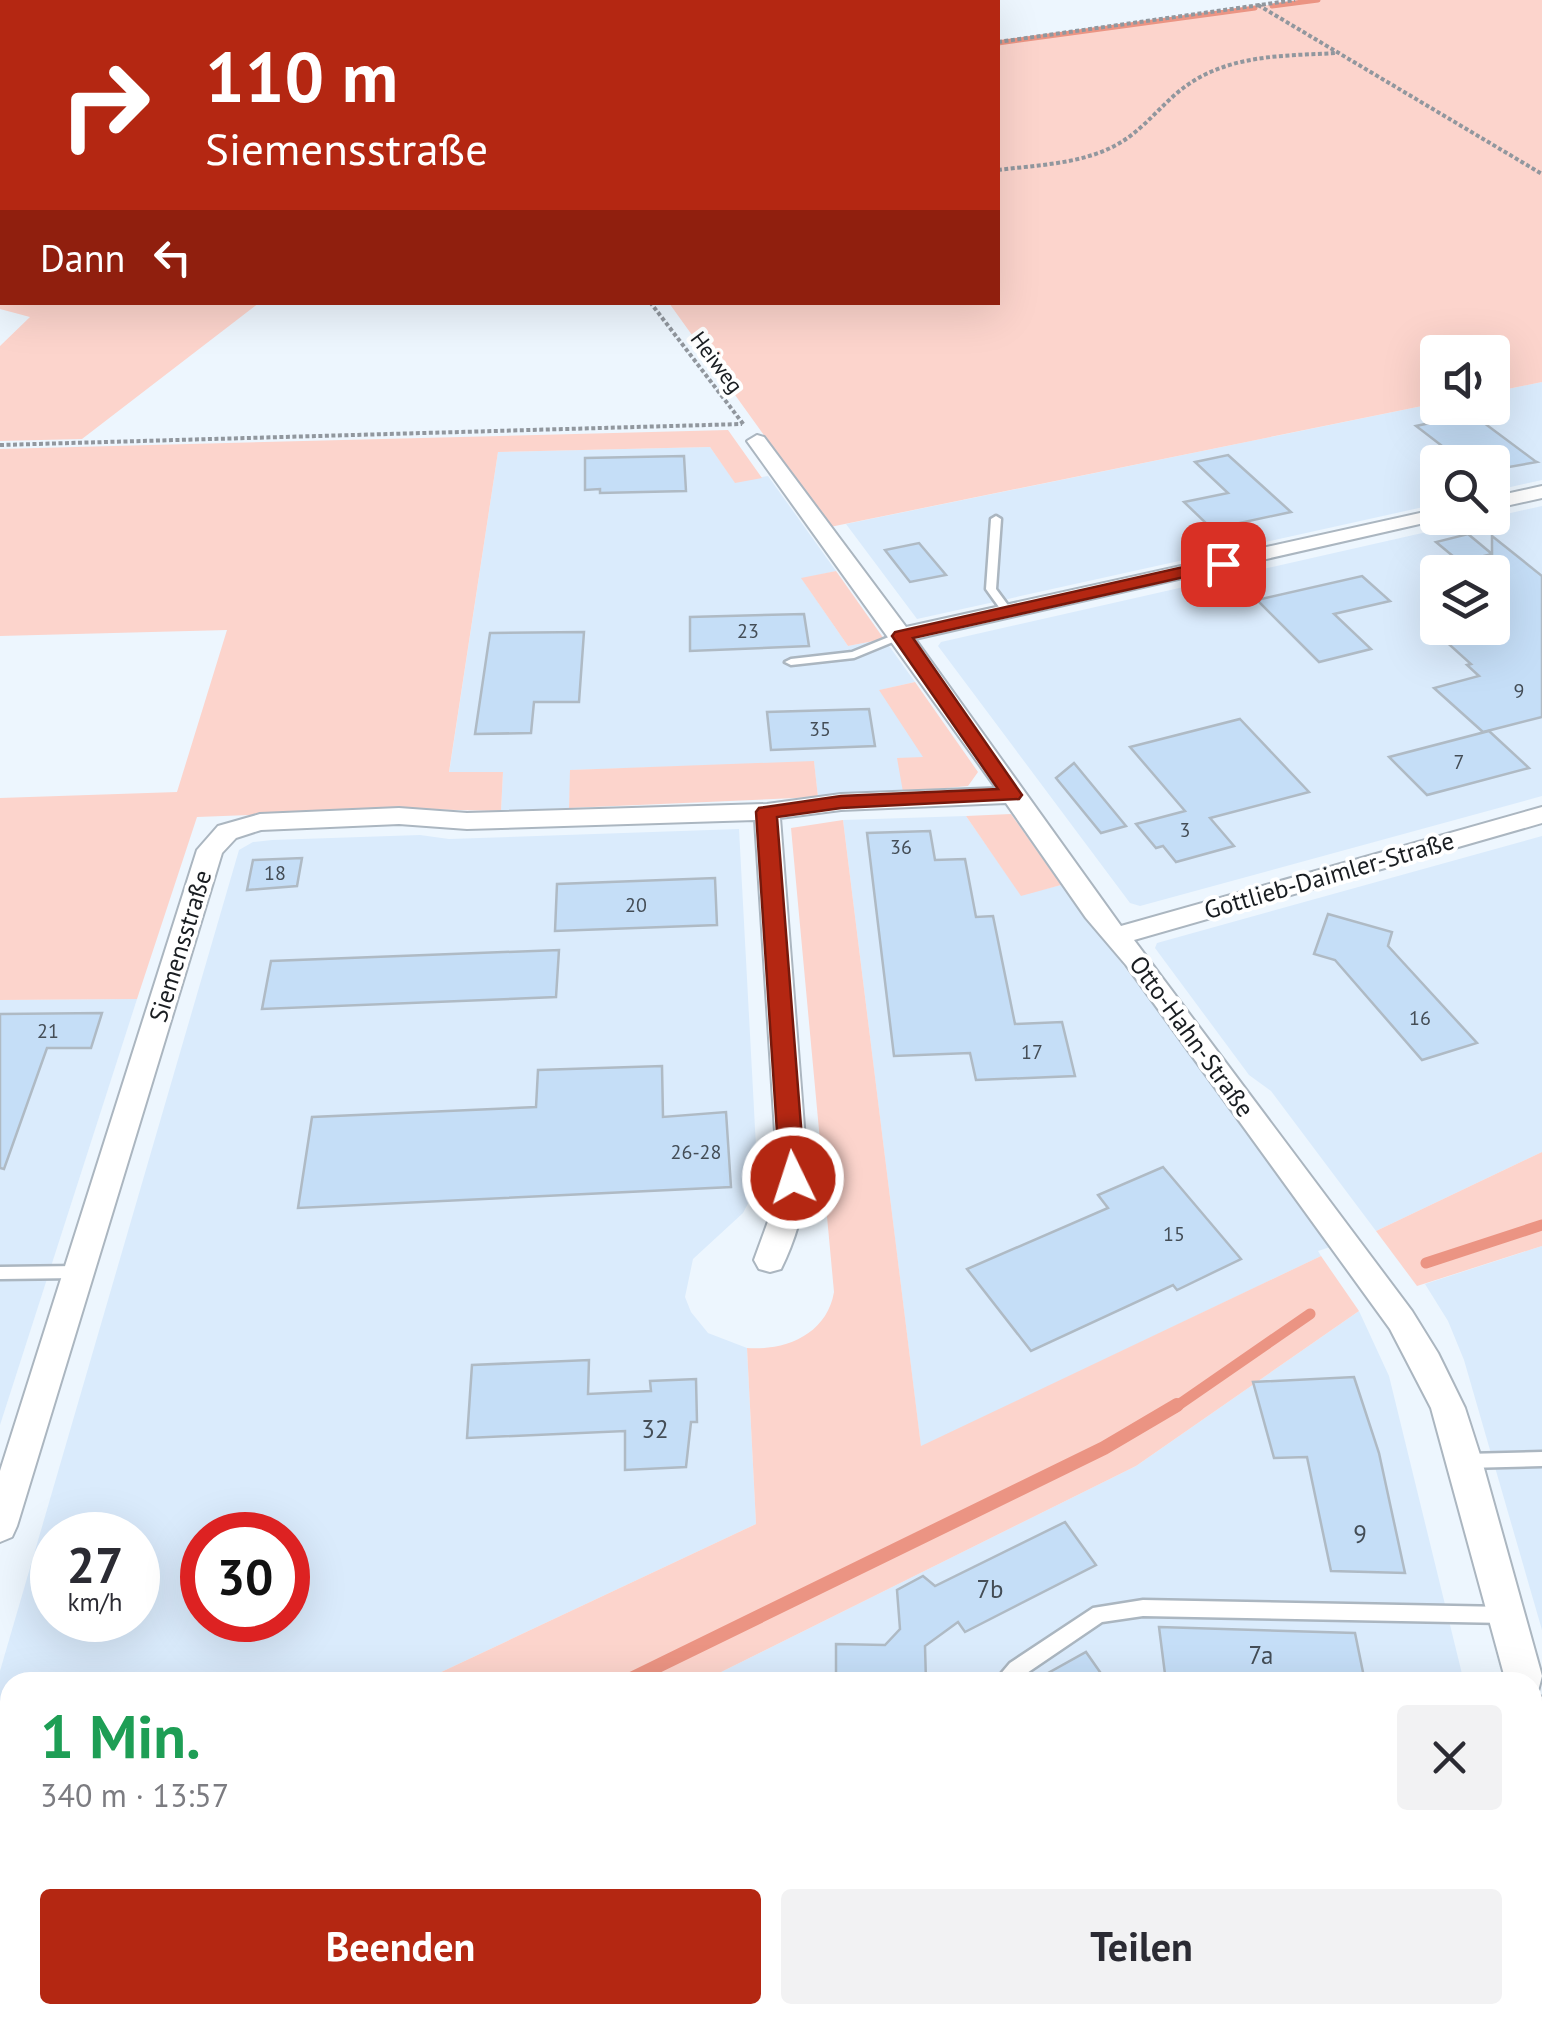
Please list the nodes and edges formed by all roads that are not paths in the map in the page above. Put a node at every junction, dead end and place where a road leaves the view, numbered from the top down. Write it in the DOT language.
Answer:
graph roads {
  1 [pos="750,433"];
  2 [pos="1542,492"];
  3 [pos="1510,499"];
  4 [pos="996,519"];
  5 [pos="1420,519"];
  6 [pos="1008,612"];
  7 [pos="902,636"];
  8 [pos="791,662"];
  9 [pos="1012,795"];
  10 [pos="766,812"];
  11 [pos="1542,815"];
  12 [pos="1116,936"];
  13 [pos="770,1260"];
  14 [pos="78,1272"];
  15 [pos="0,1273"];
  16 [pos="1542,1458"];
  17 [pos="1465,1461"];
  18 [pos="0,1526"];
  19 [pos="1508,1615"];
  20 [pos="1014,1672"];
  21 [pos="1522,1672"];
  1 -- 7 [label="street, Otto-Hahn-Straße"];
  2 -- 3 [label="street"];
  4 -- 6 [label="lane"];
  5 -- 6 [label="street"];
  6 -- 7 [label="street"];
  7 -- 8 [label="lane"];
  7 -- 9 [label="street, Otto-Hahn-Straße"];
  9 -- 10 [label="street, Siemensstraße"];
  9 -- 12 [label="street, Otto-Hahn-Straße"];
  10 -- 13 [label="street"];
  10 -- 14 [label="street, Siemensstraße"];
  11 -- 12 [label="street, Gottlieb-Daimler-Straße"];
  12 -- 17 [label="street, Otto-Hahn-Straße"];
  14 -- 15 [label="lane"];
  14 -- 18 [label="street, Siemensstraße"];
  16 -- 17 [label="lane"];
  17 -- 19 [label="street, Otto-Hahn-Straße"];
  19 -- 20 [label="lane"];
  19 -- 21 [label="street, Otto-Hahn-Straße"];
}
